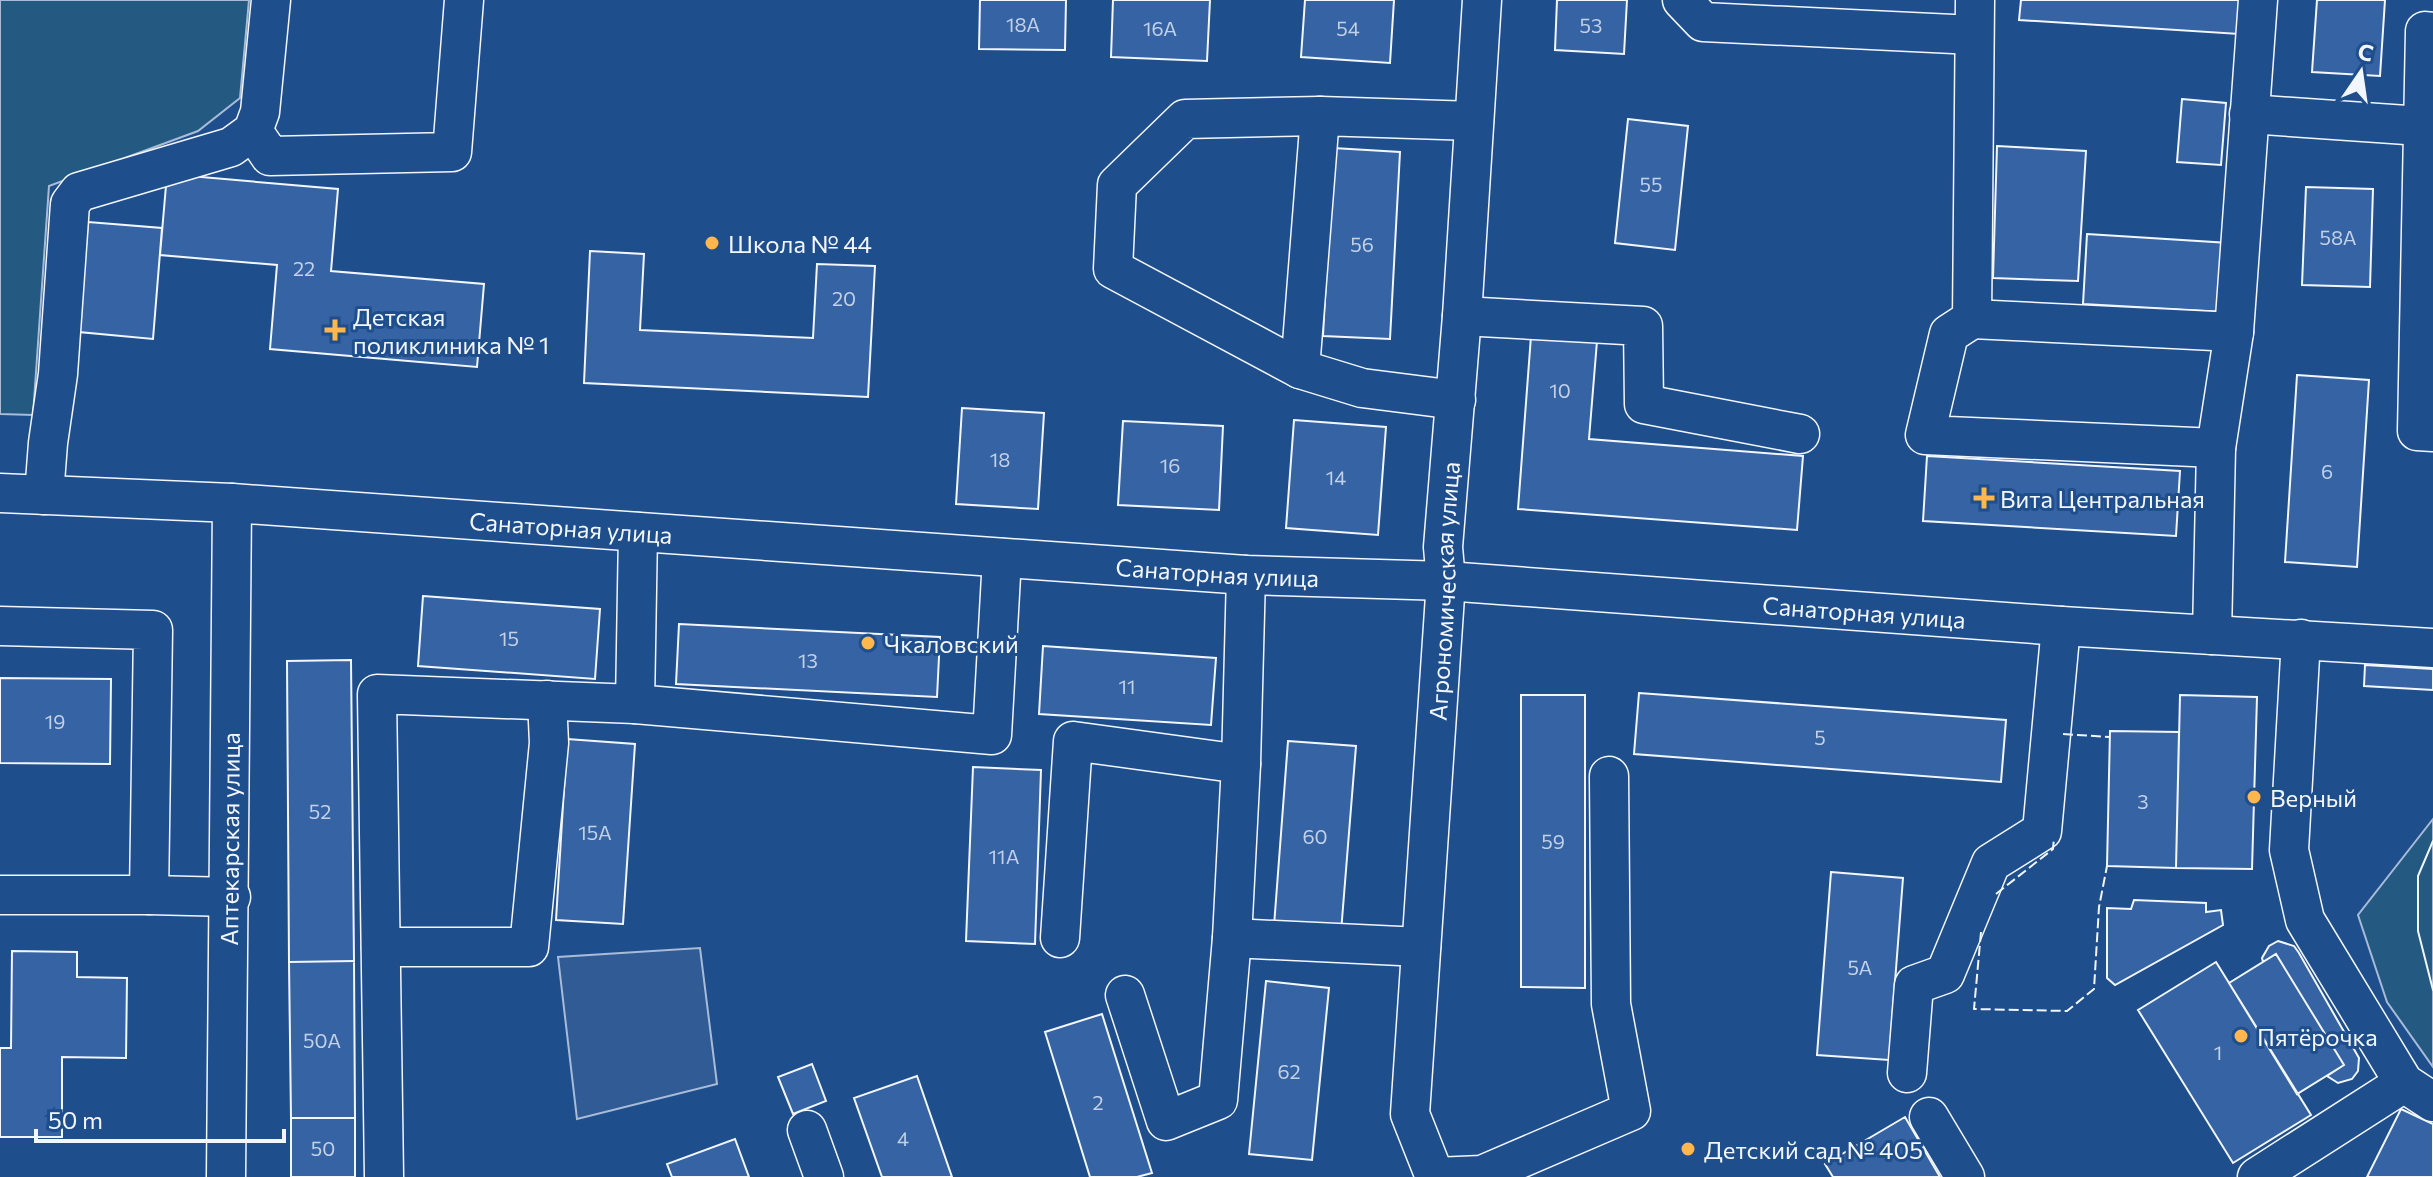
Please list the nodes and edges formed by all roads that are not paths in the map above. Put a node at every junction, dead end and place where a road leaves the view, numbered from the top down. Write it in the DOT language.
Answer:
graph roads {
  1 [pos="271,0"];
  2 [pos="464,0"];
  3 [pos="1482,0"];
  4 [pos="1682,0"];
  5 [pos="2258,0"];
  6 [pos="1975,18"];
  7 [pos="2433,32"];
  8 [pos="2249,114"];
  9 [pos="1320,116"];
  10 [pos="1474,121"];
  11 [pos="2421,126"];
  12 [pos="253,131"];
  13 [pos="1462,316"];
  14 [pos="1972,319"];
  15 [pos="2234,332"];
  16 [pos="1300,369"];
  17 [pos="1456,400"];
  18 [pos="2433,432"];
  19 [pos="1800,434"];
  20 [pos="2216,448"];
  21 [pos="0,493"];
  22 [pos="44,495"];
  23 [pos="232,503"];
  24 [pos="638,532"];
  25 [pos="1002,558"];
  26 [pos="1246,575"];
  27 [pos="1446,581"];
  28 [pos="0,626"];
  29 [pos="2061,626"];
  30 [pos="2212,635"];
  31 [pos="2301,639"];
  32 [pos="2433,648"];
  33 [pos="547,700"];
  34 [pos="635,704"];
  35 [pos="1241,764"];
  36 [pos="1609,776"];
  37 [pos="0,895"];
  38 [pos="149,895"];
  39 [pos="231,897"];
  40 [pos="1060,938"];
  41 [pos="1232,938"];
  42 [pos="381,947"];
  43 [pos="1421,947"];
  44 [pos="1125,995"];
  45 [pos="1907,1073"];
  46 [pos="2418,1092"];
  47 [pos="1929,1117"];
  48 [pos="807,1130"];
  49 [pos="226,1177"];
  50 [pos="384,1177"];
  51 [pos="824,1177"];
  52 [pos="1435,1177"];
  53 [pos="1965,1177"];
  54 [pos="2257,1177"];
  1 -- 12 [label="street"];
  2 -- 12 [label="street"];
  3 -- 10 [label="street, Агрономическая улица"];
  4 -- 6 [label="street"];
  5 -- 8 [label="street"];
  6 -- 14 [label="street"];
  7 -- 11 [label="street"];
  8 -- 11 [label="street"];
  8 -- 15 [label="street"];
  9 -- 10 [label="street"];
  9 -- 16 [label="street"];
  9 -- 16 [label="street"];
  10 -- 13 [label="street, Агрономическая улица"];
  11 -- 18 [label="street"];
  12 -- 22 [label="street"];
  13 -- 17 [label="street, Агрономическая улица"];
  13 -- 19 [label="street"];
  14 -- 15 [label="street"];
  14 -- 20 [label="street"];
  15 -- 20 [label="street"];
  16 -- 17 [label="street"];
  17 -- 27 [label="street, Агрономическая улица"];
  20 -- 30 [label="street"];
  21 -- 22 [label="street, Санаторная улица"];
  22 -- 23 [label="street, Санаторная улица"];
  23 -- 24 [label="street, Санаторная улица"];
  23 -- 39 [label="street, Аптекарская улица"];
  24 -- 25 [label="street, Санаторная улица"];
  24 -- 34 [label="street"];
  25 -- 26 [label="street, Санаторная улица"];
  25 -- 34 [label="street"];
  26 -- 27 [label="street, Санаторная улица"];
  26 -- 35 [label="street"];
  27 -- 29 [label="street, Санаторная улица"];
  27 -- 43 [label="street, Агрономическая улица"];
  28 -- 38 [label="street"];
  29 -- 30 [label="street, Санаторная улица"];
  29 -- 45 [label="street"];
  30 -- 31 [label="street, Санаторная улица"];
  31 -- 32 [label="street, Санаторная улица"];
  31 -- 46 [label="street"];
  33 -- 34 [label="street"];
  33 -- 42 [label="street"];
  33 -- 42 [label="street"];
  35 -- 40 [label="street"];
  35 -- 41 [label="street"];
  36 -- 52 [label="street"];
  37 -- 38 [label="street"];
  38 -- 39 [label="street"];
  39 -- 49 [label="street, Аптекарская улица"];
  41 -- 43 [label="street"];
  41 -- 44 [label="street"];
  42 -- 50 [label="street"];
  43 -- 52 [label="street, Агрономическая улица"];
  46 -- 54 [label="street"];
  47 -- 53 [label="street"];
  48 -- 51 [label="street"];
}
